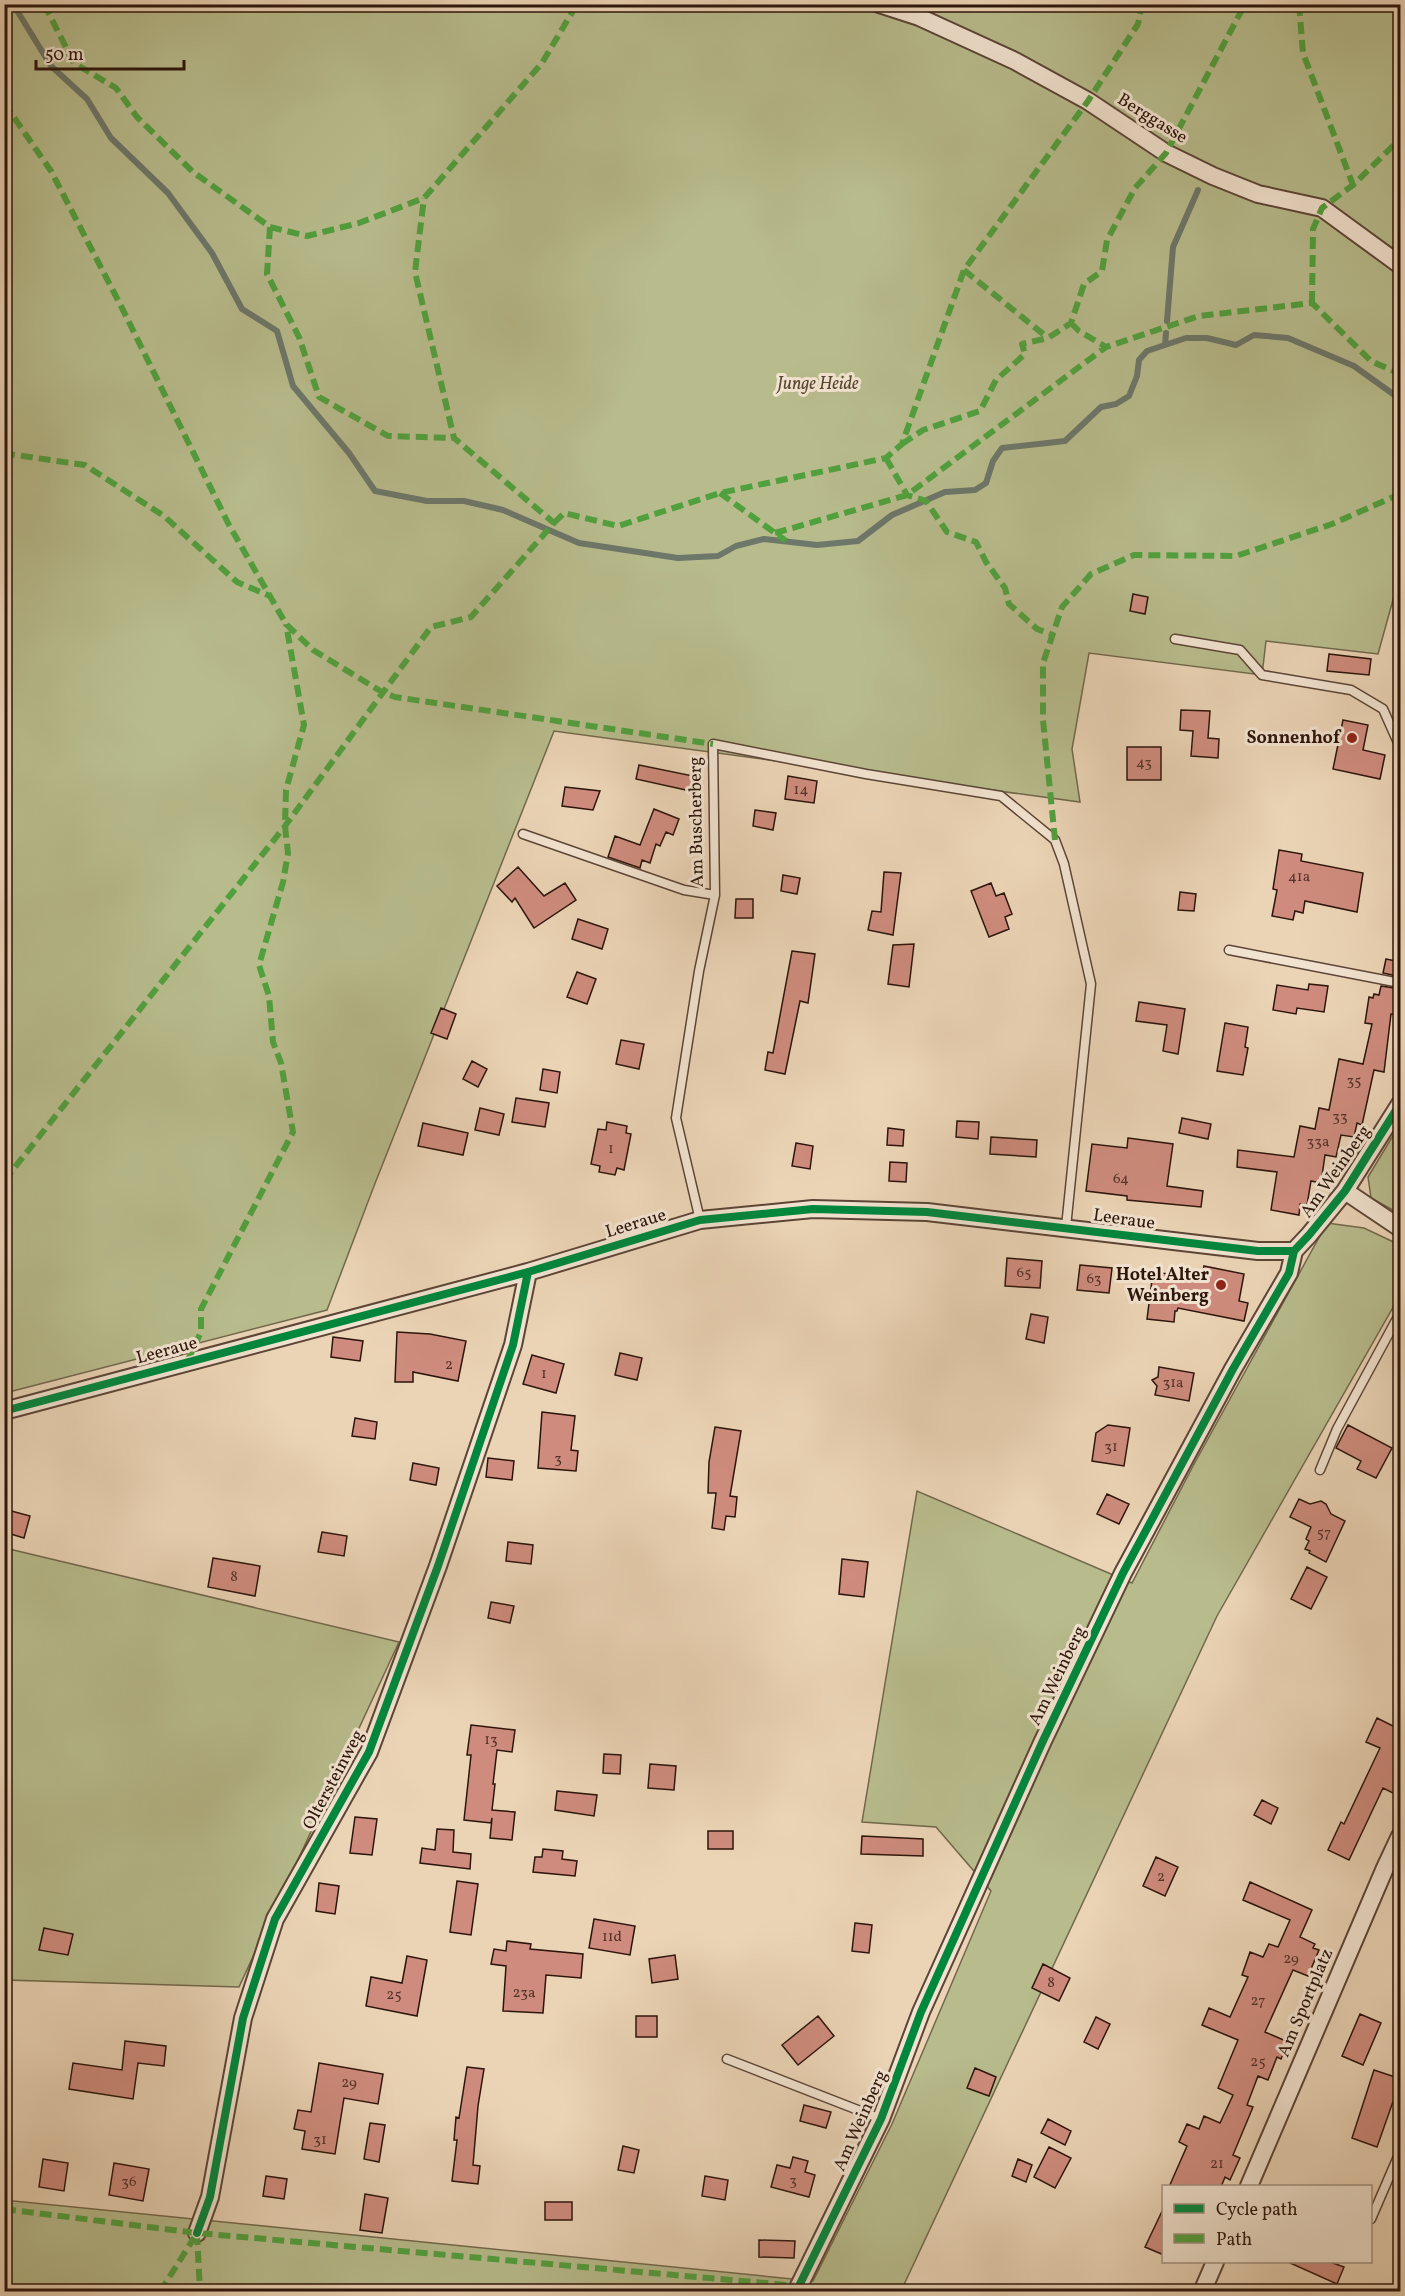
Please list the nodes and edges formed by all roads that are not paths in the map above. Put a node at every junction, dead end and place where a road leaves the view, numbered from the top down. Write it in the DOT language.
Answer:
graph roads {
  1 [pos="879,4"];
  2 [pos="1401,265"];
  3 [pos="1175,639"];
  4 [pos="1401,747"];
  5 [pos="523,834"];
  6 [pos="1055,840"];
  7 [pos="715,895"];
  8 [pos="1229,950"];
  9 [pos="1401,982"];
  10 [pos="1401,1104"];
  11 [pos="1345,1191"];
  12 [pos="700,1221"];
  13 [pos="1066,1227"];
  14 [pos="1401,1228"];
  15 [pos="1294,1251"];
  16 [pos="528,1272"];
  17 [pos="1401,1313"];
  18 [pos="4,1411"];
  19 [pos="1320,1470"];
  20 [pos="1401,1836"];
  21 [pos="727,2059"];
  22 [pos="881,2119"];
  23 [pos="1401,2152"];
  24 [pos="1250,2185"];
  25 [pos="1372,2216"];
  26 [pos="197,2233"];
  27 [pos="1215,2263"];
  28 [pos="796,2292"];
  29 [pos="1202,2292"];
  1 -- 2 [label="street, Berggasse"];
  3 -- 4 [label="lane"];
  5 -- 7 [label="lane"];
  6 -- 7 [label="lane, Am Buscherberg"];
  6 -- 13 [label="lane, Leeraue"];
  7 -- 12 [label="lane, Am Buscherberg"];
  8 -- 9 [label="lane"];
  10 -- 11 [label="street, Am Weinberg"];
  11 -- 14 [label="street"];
  11 -- 15 [label="street, Am Weinberg"];
  12 -- 13 [label="street, Leeraue"];
  12 -- 16 [label="street, Leeraue"];
  13 -- 15 [label="street, Leeraue"];
  15 -- 22 [label="street, Am Weinberg"];
  16 -- 18 [label="street, Leeraue"];
  16 -- 26 [label="street, Oltersteinweg"];
  17 -- 19 [label="lane"];
  20 -- 24 [label="street, Am Sportplatz"];
  21 -- 22 [label="lane"];
  22 -- 28 [label="street, Am Weinberg"];
  23 -- 25 [label="lane"];
  27 -- 29 [label="street"];
}
